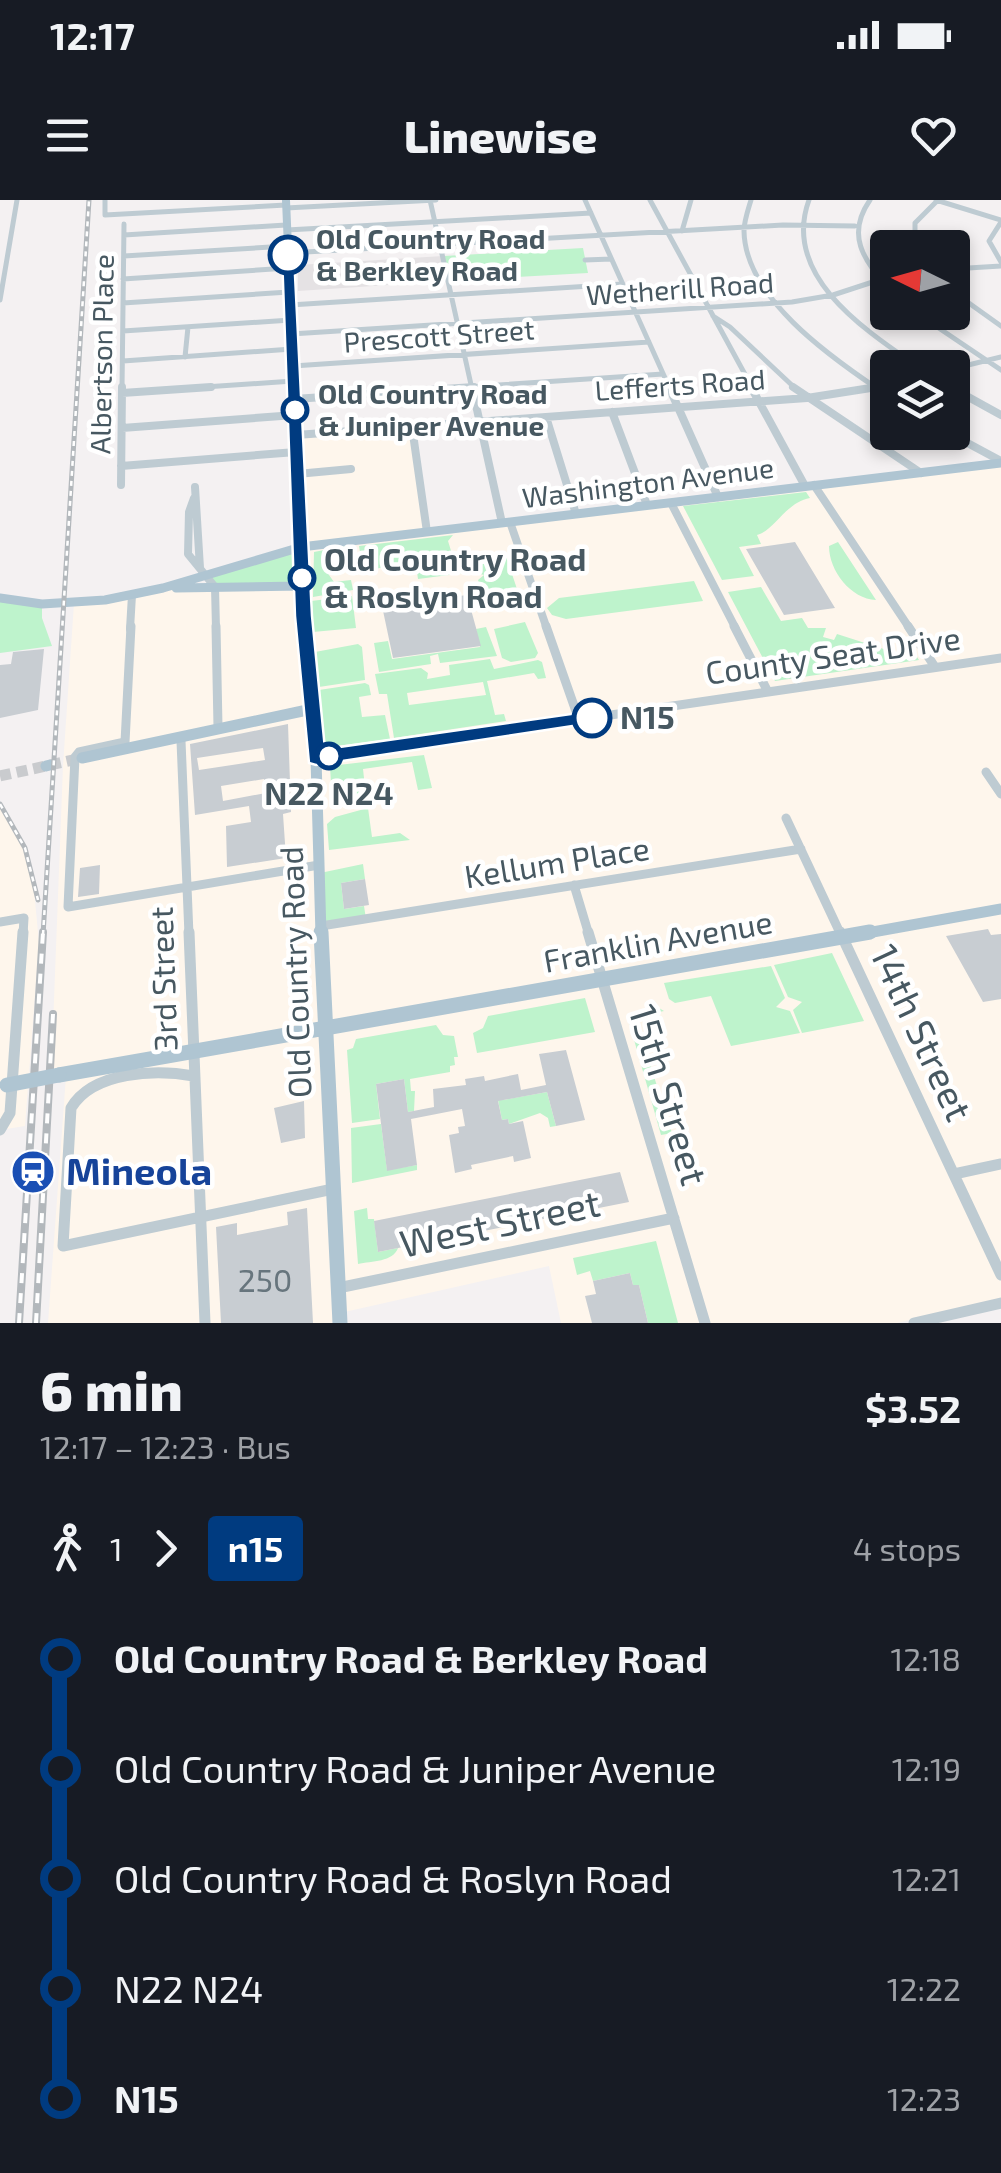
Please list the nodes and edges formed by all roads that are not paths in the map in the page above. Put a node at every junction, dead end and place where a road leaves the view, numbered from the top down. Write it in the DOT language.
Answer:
graph roads {
  1 [pos="17,200"];
  2 [pos="106,200"];
  3 [pos="432,200"];
  4 [pos="585,200"];
  5 [pos="650,200"];
  6 [pos="691,200"];
  7 [pos="751,200"];
  8 [pos="809,200"];
  9 [pos="870,200"];
  10 [pos="937,200"];
  11 [pos="286,204"];
  12 [pos="590,213"];
  13 [pos="1001,221"];
  14 [pos="435,222"];
  15 [pos="124,224"];
  16 [pos="799,224"];
  17 [pos="855,226"];
  18 [pos="742,227"];
  19 [pos="286,228"];
  20 [pos="196,230"];
  21 [pos="682,230"];
  22 [pos="914,230"];
  23 [pos="667,231"];
  24 [pos="124,235"];
  25 [pos="600,235"];
  26 [pos="440,244"];
  27 [pos="288,250"];
  28 [pos="194,252"];
  29 [pos="124,256"];
  30 [pos="611,259"];
  31 [pos="585,260"];
  32 [pos="870,263"];
  33 [pos="1001,264"];
  34 [pos="288,268"];
  35 [pos="970,268"];
  36 [pos="2,277"];
  37 [pos="124,279"];
  38 [pos="870,283"];
  39 [pos="622,284"];
  40 [pos="289,292"];
  41 [pos="451,294"];
  42 [pos="833,295"];
  43 [pos="0,300"];
  44 [pos="123,303"];
  45 [pos="778,303"];
  46 [pos="970,304"];
  47 [pos="290,305"];
  48 [pos="635,312"];
  49 [pos="710,312"];
  50 [pos="290,320"];
  51 [pos="458,324"];
  52 [pos="1001,326"];
  53 [pos="188,327"];
  54 [pos="941,330"];
  55 [pos="123,331"];
  56 [pos="291,334"];
  57 [pos="649,342"];
  58 [pos="292,349"];
  59 [pos="896,350"];
  60 [pos="464,354"];
  61 [pos="184,357"];
  62 [pos="758,357"];
  63 [pos="1001,357"];
  64 [pos="736,360"];
  65 [pos="122,361"];
  66 [pos="985,361"];
  67 [pos="970,365"];
  68 [pos="293,366"];
  69 [pos="1001,370"];
  70 [pos="663,374"];
  71 [pos="293,381"];
  72 [pos="870,384"];
  73 [pos="472,387"];
  74 [pos="870,389"];
  75 [pos="122,393"];
  76 [pos="807,398"];
  77 [pos="970,398"];
  78 [pos="294,399"];
  79 [pos="760,402"];
  80 [pos="678,408"];
  81 [pos="612,412"];
  82 [pos="1001,414"];
  83 [pos="295,416"];
  84 [pos="546,417"];
  85 [pos="480,422"];
  86 [pos="412,427"];
  87 [pos="122,428"];
  88 [pos="296,435"];
  89 [pos="970,444"];
  90 [pos="296,452"];
  91 [pos="1001,462"];
  92 [pos="121,466"];
  93 [pos="351,470"];
  94 [pos="921,472"];
  95 [pos="297,474"];
  96 [pos="121,485"];
  97 [pos="195,486"];
  98 [pos="809,486"];
  99 [pos="718,497"];
  100 [pos="194,498"];
  101 [pos="671,502"];
  102 [pos="647,506"];
  103 [pos="576,514"];
  104 [pos="506,522"];
  105 [pos="428,532"];
  106 [pos="301,547"];
  107 [pos="204,572"];
  108 [pos="302,586"];
  109 [pos="215,587"];
  110 [pos="162,588"];
  111 [pos="132,595"];
  112 [pos="0,598"];
  113 [pos="1001,658"];
  114 [pos="935,668"];
  115 [pos="767,690"];
  116 [pos="312,709"];
  117 [pos="579,720"];
  118 [pos="242,724"];
  119 [pos="218,727"];
  120 [pos="181,741"];
  121 [pos="316,758"];
  122 [pos="78,762"];
  123 [pos="986,772"];
  124 [pos="1001,794"];
  125 [pos="786,818"];
  126 [pos="801,849"];
  127 [pos="320,865"];
  128 [pos="574,885"];
  129 [pos="188,888"];
  130 [pos="1001,910"];
  131 [pos="0,922"];
  132 [pos="321,926"];
  133 [pos="843,938"];
  134 [pos="602,980"];
  135 [pos="324,1027"];
  136 [pos="195,1049"];
  137 [pos="194,1076"];
  138 [pos="0,1086"];
  139 [pos="1,1129"];
  140 [pos="1001,1164"];
  141 [pos="954,1174"];
  142 [pos="333,1189"];
  143 [pos="200,1216"];
  144 [pos="674,1218"];
  145 [pos="1001,1275"];
  146 [pos="338,1288"];
  147 [pos="1001,1303"];
  148 [pos="206,1323"];
  149 [pos="340,1323"];
  150 [pos="705,1323"];
  151 [pos="914,1323"];
  1 -- 36 [label="street"];
  2 -- 11 [label="street"];
  3 -- 11 [label="street"];
  3 -- 14 [label="street"];
  4 -- 12 [label="street"];
  5 -- 23 [label="street"];
  6 -- 21 [label="street"];
  7 -- 18 [label="street"];
  8 -- 16 [label="street"];
  9 -- 17 [label="street"];
  10 -- 13 [label="street"];
  10 -- 22 [label="street"];
  11 -- 19 [label="main road, Old Country Road"];
  12 -- 14 [label="street"];
  12 -- 25 [label="street"];
  13 -- 33 [label="street"];
  14 -- 19 [label="street"];
  14 -- 26 [label="street"];
  15 -- 24 [label="street, Albertson Place"];
  16 -- 17 [label="street"];
  16 -- 18 [label="street"];
  16 -- 42 [label="street"];
  17 -- 32 [label="street"];
  18 -- 21 [label="street"];
  18 -- 45 [label="street"];
  19 -- 20 [label="street"];
  19 -- 27 [label="main road, Old Country Road"];
  20 -- 24 [label="street"];
  20 -- 28 [label="street"];
  21 -- 23 [label="street"];
  23 -- 25 [label="street"];
  23 -- 49 [label="street"];
  24 -- 29 [label="street, Albertson Place"];
  25 -- 26 [label="street"];
  25 -- 30 [label="street"];
  26 -- 27 [label="street"];
  26 -- 41 [label="street"];
  27 -- 28 [label="street"];
  27 -- 34 [label="main road, Old Country Road"];
  28 -- 29 [label="street"];
  29 -- 37 [label="street, Albertson Place"];
  30 -- 31 [label="street"];
  30 -- 39 [label="street"];
  33 -- 35 [label="street"];
  34 -- 37 [label="street"];
  34 -- 40 [label="main road, Old Country Road"];
  36 -- 43 [label="street"];
  37 -- 44 [label="street, Albertson Place"];
  38 -- 42 [label="street, Wetherill Road"];
  39 -- 41 [label="street"];
  39 -- 48 [label="street"];
  40 -- 44 [label="street"];
  40 -- 47 [label="main road, Old Country Road"];
  41 -- 47 [label="street"];
  41 -- 51 [label="street"];
  42 -- 45 [label="street, Wetherill Road"];
  42 -- 59 [label="street"];
  44 -- 55 [label="street, Albertson Place"];
  45 -- 49 [label="street, Wetherill Road"];
  45 -- 72 [label="street"];
  46 -- 52 [label="street"];
  47 -- 50 [label="main road, Old Country Road"];
  48 -- 49 [label="street, Wetherill Road"];
  48 -- 51 [label="street, Wetherill Road"];
  48 -- 57 [label="street"];
  49 -- 62 [label="street"];
  49 -- 64 [label="street"];
  50 -- 53 [label="street"];
  50 -- 56 [label="main road, Old Country Road"];
  51 -- 56 [label="street, Wetherill Road"];
  51 -- 60 [label="street"];
  53 -- 55 [label="street"];
  53 -- 61 [label="street"];
  54 -- 66 [label="street"];
  55 -- 65 [label="street, Albertson Place"];
  56 -- 58 [label="main road, Old Country Road"];
  57 -- 60 [label="street, Prescott Street"];
  57 -- 70 [label="street"];
  58 -- 61 [label="street"];
  58 -- 68 [label="main road, Old Country Road"];
  60 -- 68 [label="street, Prescott Street"];
  60 -- 73 [label="street"];
  61 -- 65 [label="street"];
  62 -- 64 [label="street"];
  62 -- 76 [label="street"];
  63 -- 66 [label="street"];
  64 -- 79 [label="street"];
  65 -- 75 [label="street, Albertson Place"];
  66 -- 67 [label="street"];
  66 -- 69 [label="street"];
  68 -- 71 [label="main road, Old Country Road"];
  70 -- 73 [label="street"];
  70 -- 80 [label="street"];
  71 -- 75 [label="street"];
  71 -- 78 [label="main road, Old Country Road"];
  73 -- 78 [label="street"];
  73 -- 85 [label="street"];
  74 -- 76 [label="street, Lefferts Road"];
  75 -- 87 [label="street, Albertson Place"];
  76 -- 79 [label="street, Lefferts Road"];
  76 -- 94 [label="street"];
  77 -- 82 [label="street"];
  78 -- 83 [label="main road, Old Country Road"];
  79 -- 80 [label="street, Lefferts Road"];
  79 -- 98 [label="street"];
  80 -- 81 [label="street, Lefferts Road"];
  80 -- 99 [label="street"];
  81 -- 84 [label="street, Lefferts Road"];
  81 -- 102 [label="street"];
  83 -- 87 [label="street"];
  83 -- 88 [label="main road, Old Country Road"];
  84 -- 85 [label="street, Lefferts Road"];
  84 -- 103 [label="street"];
  85 -- 86 [label="street, Lefferts Road"];
  85 -- 104 [label="street"];
  86 -- 88 [label="street, Lefferts Road"];
  86 -- 105 [label="street"];
  87 -- 92 [label="street, Albertson Place"];
  88 -- 90 [label="main road, Old Country Road"];
  89 -- 91 [label="street"];
  90 -- 92 [label="street"];
  90 -- 95 [label="main road, Old Country Road"];
  91 -- 94 [label="main road, Washington Avenue"];
  92 -- 96 [label="street, Albertson Place"];
  93 -- 95 [label="street"];
  94 -- 98 [label="main road, Washington Avenue"];
  95 -- 106 [label="main road, Old Country Road"];
  97 -- 100 [label="street"];
  98 -- 99 [label="main road, Washington Avenue"];
  98 -- 114 [label="street"];
  99 -- 101 [label="main road, Washington Avenue"];
  100 -- 107 [label="street"];
  101 -- 102 [label="main road, Washington Avenue"];
  101 -- 115 [label="street"];
  102 -- 103 [label="main road, Washington Avenue"];
  103 -- 104 [label="main road, Washington Avenue"];
  104 -- 105 [label="main road, Washington Avenue"];
  104 -- 117 [label="street"];
  105 -- 106 [label="main road, Washington Avenue"];
  106 -- 107 [label="main road, Washington Avenue"];
  106 -- 108 [label="main road, Old Country Road"];
  107 -- 109 [label="street"];
  107 -- 110 [label="main road, Washington Avenue"];
  108 -- 109 [label="main road"];
  108 -- 116 [label="main road, Old Country Road"];
  109 -- 110 [label="main road"];
  109 -- 119 [label="street"];
  110 -- 111 [label="main road"];
  111 -- 112 [label="main road"];
  111 -- 122 [label="street"];
  113 -- 114 [label="street, County Seat Drive"];
  114 -- 115 [label="street, County Seat Drive"];
  115 -- 117 [label="street, County Seat Drive"];
  116 -- 118 [label="main road"];
  116 -- 121 [label="main road, Old Country Road"];
  117 -- 121 [label="street, County Seat Drive"];
  118 -- 119 [label="main road"];
  118 -- 120 [label="street"];
  119 -- 122 [label="main road"];
  120 -- 122 [label="street"];
  120 -- 129 [label="street, 3rd Street"];
  121 -- 127 [label="main road, Old Country Road"];
  122 -- 129 [label="street"];
  123 -- 124 [label="street"];
  125 -- 126 [label="street, 14th Street"];
  126 -- 128 [label="street, Kellum Place"];
  126 -- 133 [label="street, 14th Street"];
  127 -- 129 [label="street"];
  127 -- 132 [label="main road, Old Country Road"];
  128 -- 132 [label="street, Kellum Place"];
  128 -- 134 [label="street, 15th Street"];
  129 -- 136 [label="street, 3rd Street"];
  130 -- 133 [label="main road, Franklin Avenue"];
  131 -- 139 [label="street"];
  132 -- 135 [label="main road, Old Country Road"];
  133 -- 134 [label="main road, Franklin Avenue"];
  133 -- 141 [label="street, 14th Street"];
  134 -- 135 [label="main road, Franklin Avenue"];
  134 -- 144 [label="street, 15th Street"];
  135 -- 136 [label="main road, Franklin Avenue"];
  135 -- 142 [label="main road, Old Country Road"];
  136 -- 137 [label="street, 3rd Street"];
  136 -- 138 [label="main road, Franklin Avenue, bridge"];
  137 -- 143 [label="street, 3rd Street"];
  137 -- 143 [label="street"];
  140 -- 141 [label="street"];
  141 -- 145 [label="street, 14th Street"];
  142 -- 143 [label="street"];
  142 -- 146 [label="main road, Old Country Road"];
  143 -- 148 [label="street, 3rd Street"];
  144 -- 146 [label="street, West Street"];
  144 -- 150 [label="street, 15th Street"];
  146 -- 149 [label="main road, Old Country Road"];
  147 -- 151 [label="street"];
}
